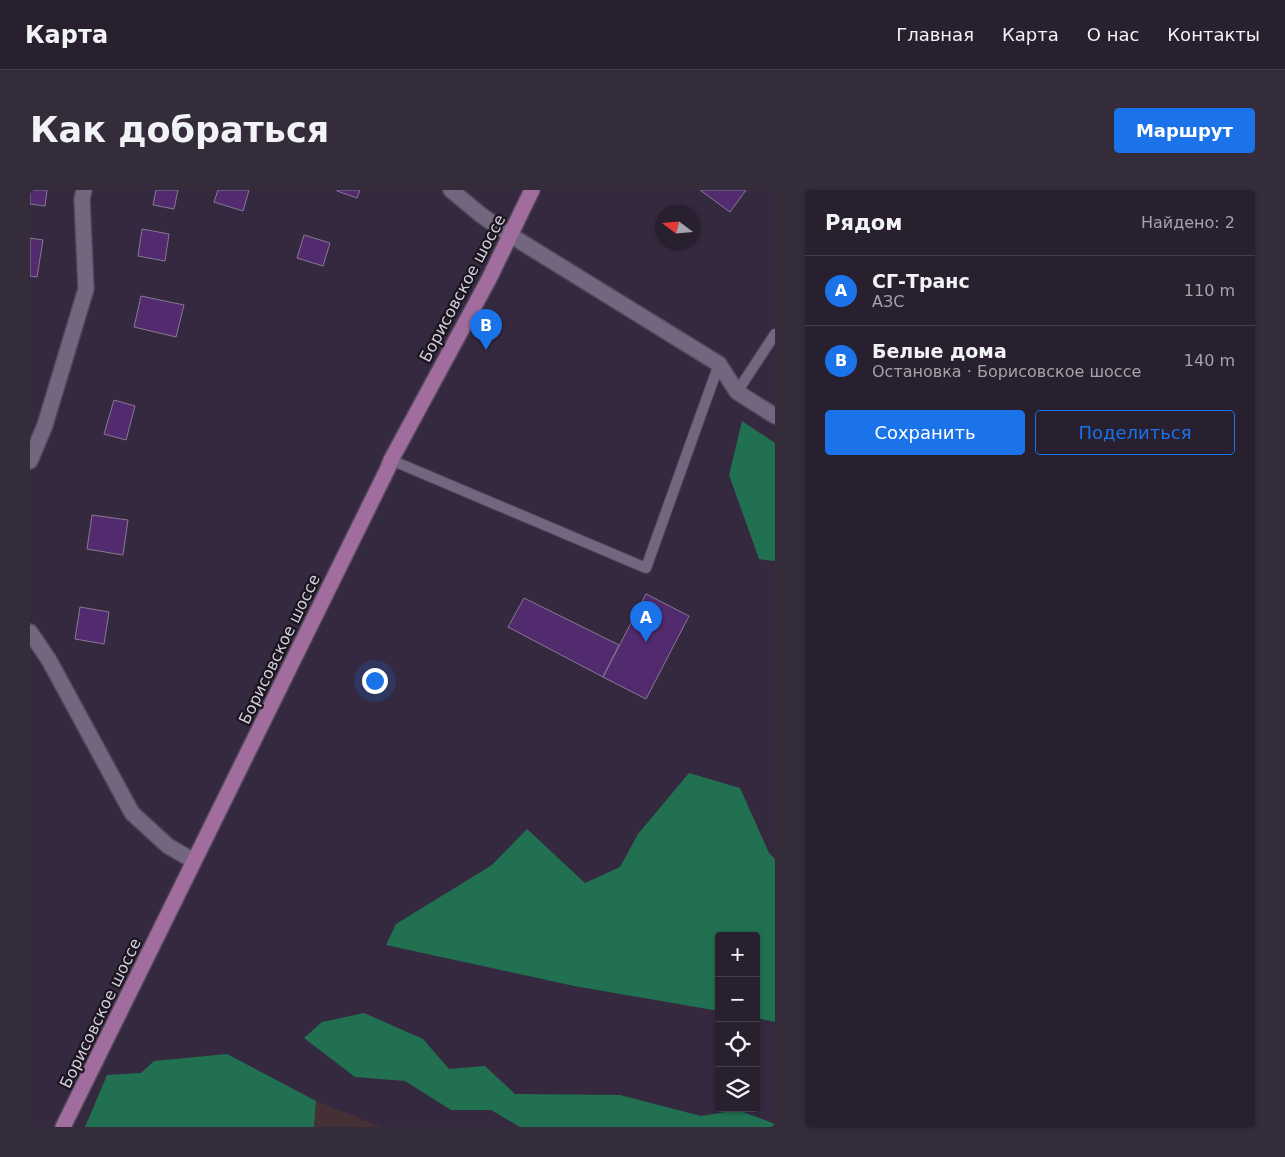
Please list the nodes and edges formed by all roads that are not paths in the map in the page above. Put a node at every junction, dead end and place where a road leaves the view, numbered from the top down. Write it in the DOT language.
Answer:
graph roads {
  1 [pos="84,190"];
  2 [pos="451,190"];
  3 [pos="532,190"];
  4 [pos="510,235"];
  5 [pos="775,334"];
  6 [pos="719,364"];
  7 [pos="737,392"];
  8 [pos="775,416"];
  9 [pos="391,460"];
  10 [pos="30,461"];
  11 [pos="30,632"];
  12 [pos="194,861"];
  13 [pos="63,1127"];
  1 -- 10 [label="street"];
  2 -- 4 [label="street"];
  3 -- 4 [label="main road, Борисовское шоссе"];
  4 -- 6 [label="street"];
  4 -- 9 [label="main road, Борисовское шоссе"];
  5 -- 7 [label="lane"];
  6 -- 7 [label="street"];
  6 -- 9 [label="lane"];
  7 -- 8 [label="street"];
  9 -- 12 [label="main road, Борисовское шоссе"];
  11 -- 12 [label="street"];
  12 -- 13 [label="main road, Борисовское шоссе"];
}
